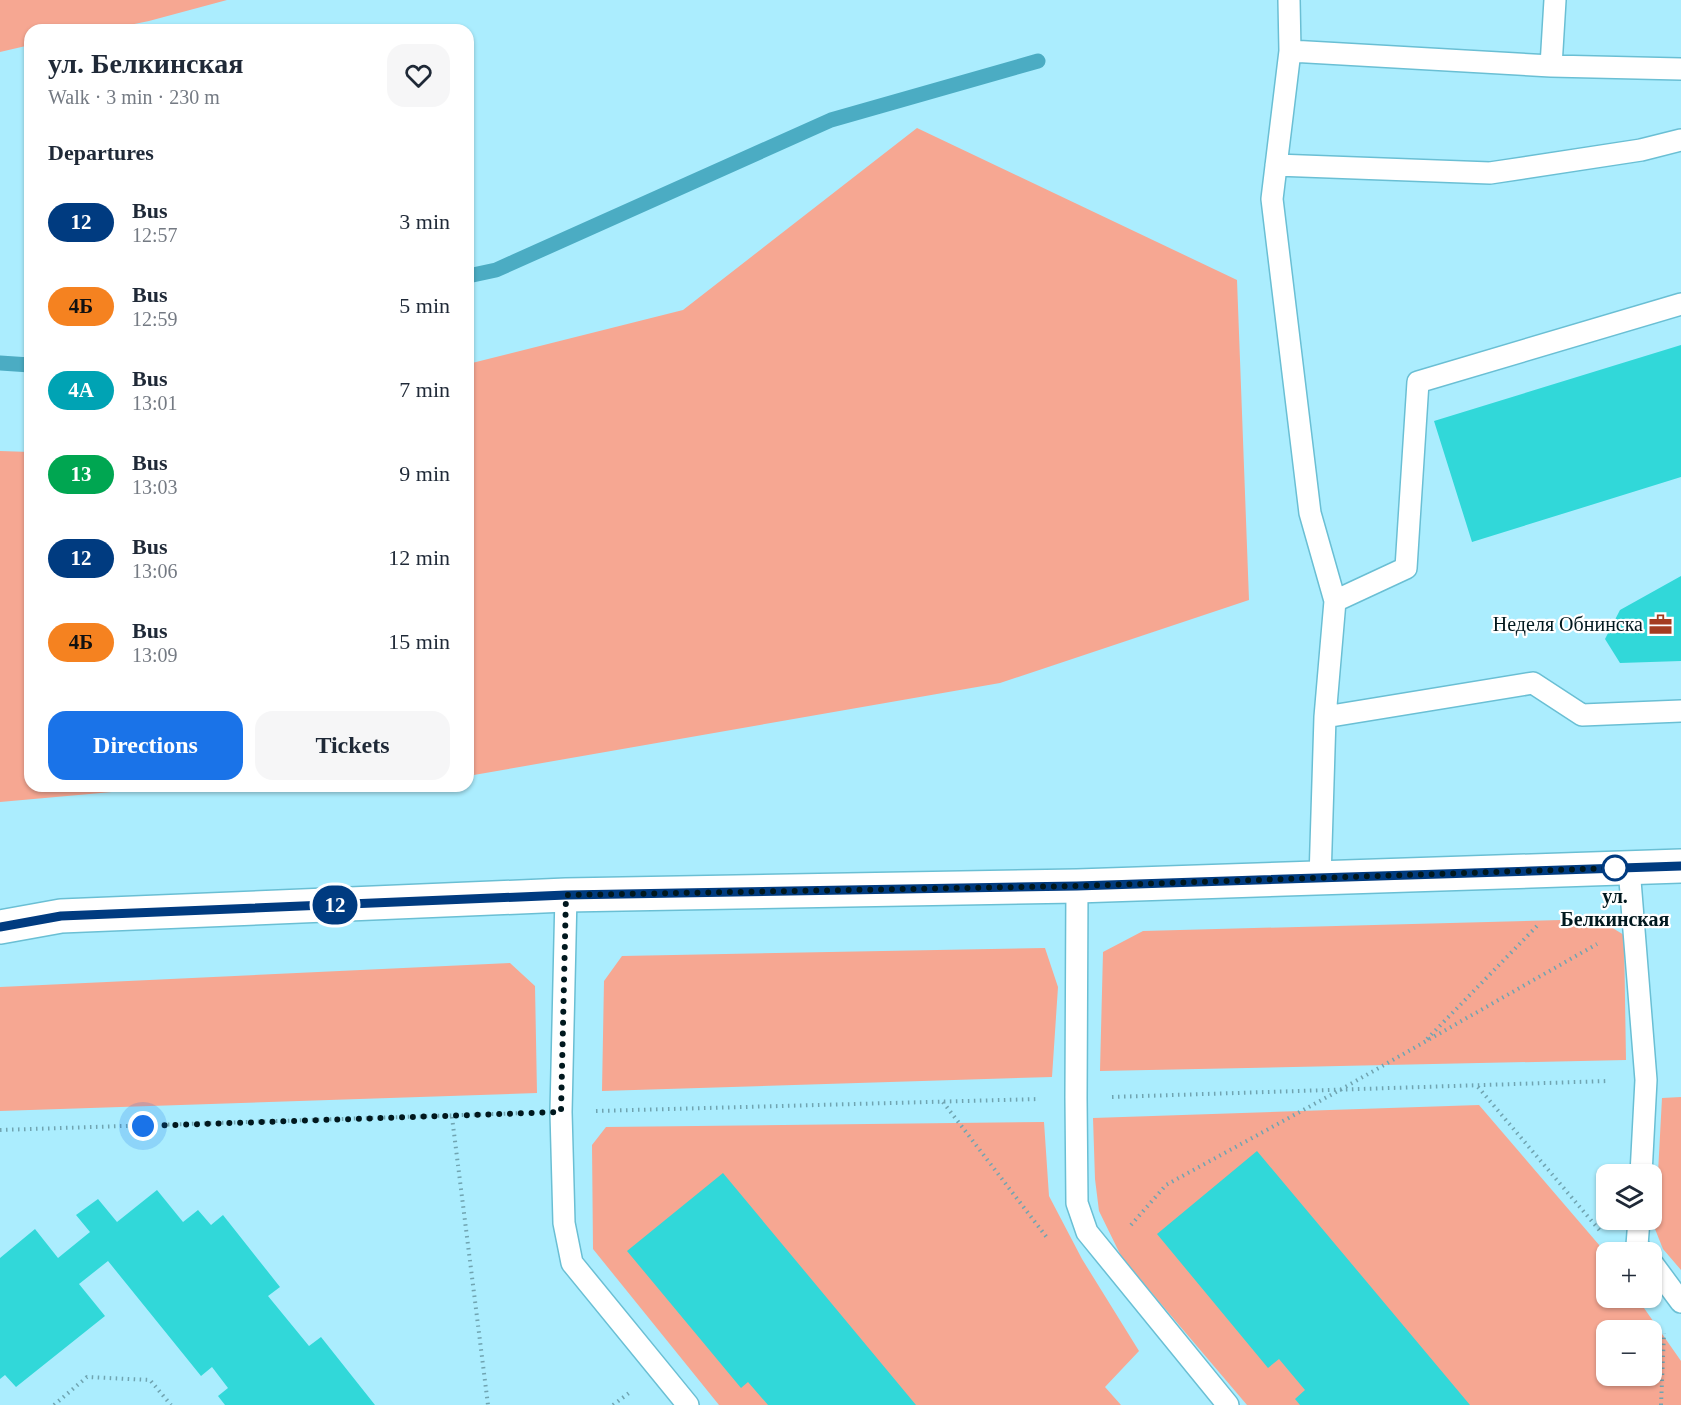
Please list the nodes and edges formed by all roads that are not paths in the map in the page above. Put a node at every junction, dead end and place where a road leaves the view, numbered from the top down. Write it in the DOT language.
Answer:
graph roads {
  1 [pos="1289,0"];
  2 [pos="1555,0"];
  3 [pos="1290,51"];
  4 [pos="1551,66"];
  5 [pos="1681,69"];
  6 [pos="1681,140"];
  7 [pos="1276,165"];
  8 [pos="1681,303"];
  9 [pos="1335,602"];
  10 [pos="1681,711"];
  11 [pos="1325,717"];
  12 [pos="1681,866"];
  13 [pos="1629,868"];
  14 [pos="1320,879"];
  15 [pos="1077,886"];
  16 [pos="566,895"];
  17 [pos="0,927"];
  18 [pos="1642,1164"];
  19 [pos="1662,1276"];
  20 [pos="1681,1302"];
  21 [pos="688,1405"];
  22 [pos="1228,1405"];
  1 -- 3 [label="lane"];
  2 -- 4 [label="lane"];
  3 -- 4 [label="lane"];
  3 -- 7 [label="lane"];
  4 -- 5 [label="lane"];
  6 -- 7 [label="lane"];
  7 -- 9 [label="lane"];
  8 -- 9 [label="lane"];
  9 -- 11 [label="lane"];
  10 -- 11 [label="lane"];
  11 -- 14 [label="lane"];
  12 -- 13 [label="main road"];
  13 -- 14 [label="main road"];
  13 -- 18 [label="lane"];
  14 -- 15 [label="main road"];
  15 -- 16 [label="main road"];
  15 -- 22 [label="lane"];
  16 -- 17 [label="main road"];
  16 -- 21 [label="lane"];
  19 -- 20 [label="lane"];
}
